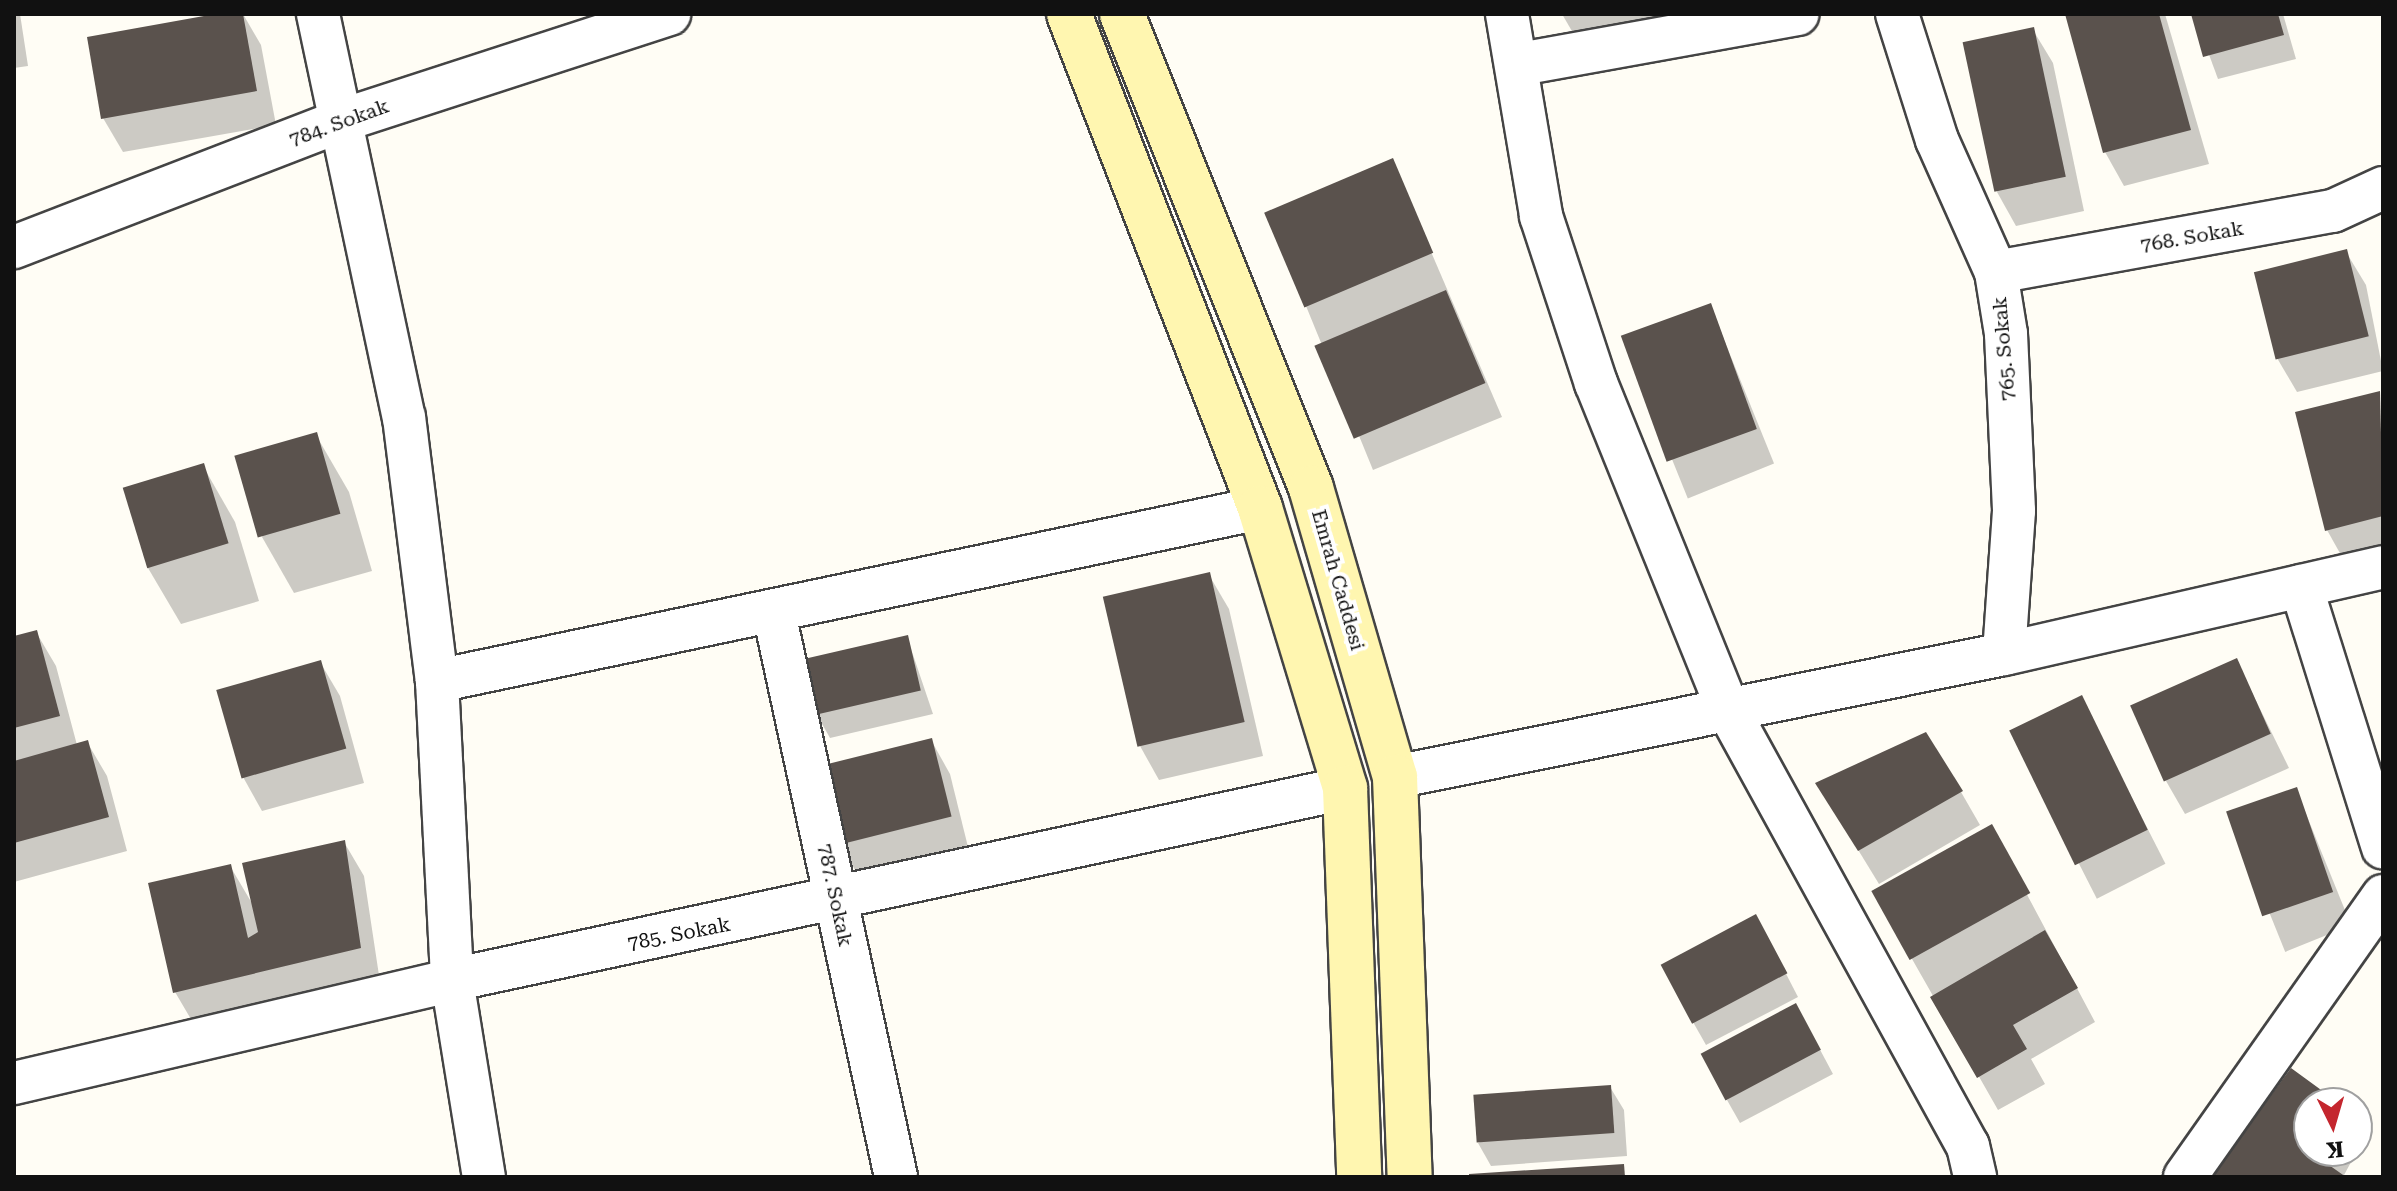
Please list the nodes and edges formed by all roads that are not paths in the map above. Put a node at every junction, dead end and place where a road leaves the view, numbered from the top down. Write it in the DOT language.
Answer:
graph roads {
  1 [pos="318,14"];
  2 [pos="669,14"];
  3 [pos="1069,14"];
  4 [pos="1122,14"];
  5 [pos="1507,14"];
  6 [pos="1798,14"];
  7 [pos="1897,14"];
  8 [pos="1520,64"];
  9 [pos="346,119"];
  10 [pos="2383,188"];
  11 [pos="14,247"];
  12 [pos="1996,272"];
  13 [pos="1260,508"];
  14 [pos="2383,567"];
  15 [pos="2301,586"];
  16 [pos="774,613"];
  17 [pos="2004,654"];
  18 [pos="437,681"];
  19 [pos="1727,708"];
  20 [pos="1395,777"];
  21 [pos="1345,788"];
  22 [pos="2383,847"];
  23 [pos="2383,896"];
  24 [pos="837,903"];
  25 [pos="452,980"];
  26 [pos="14,1083"];
  27 [pos="484,1177"];
  28 [pos="896,1177"];
  29 [pos="1359,1177"];
  30 [pos="1410,1177"];
  31 [pos="1975,1177"];
  32 [pos="2185,1177"];
  1 -- 9 [label="street"];
  2 -- 9 [label="street, 784. Sokak"];
  3 -- 13 [label="street"];
  4 -- 20 [label="street, Emrah Caddesi"];
  5 -- 8 [label="street"];
  6 -- 8 [label="street"];
  7 -- 12 [label="street, 765. Sokak"];
  8 -- 19 [label="street"];
  9 -- 11 [label="street, 784. Sokak"];
  9 -- 18 [label="street"];
  10 -- 12 [label="street, 768. Sokak"];
  12 -- 17 [label="street, 765. Sokak"];
  13 -- 16 [label="street"];
  13 -- 21 [label="street"];
  14 -- 15 [label="street"];
  15 -- 17 [label="street"];
  15 -- 22 [label="street"];
  16 -- 18 [label="street"];
  16 -- 24 [label="street, 787. Sokak"];
  17 -- 19 [label="street"];
  18 -- 25 [label="street"];
  19 -- 20 [label="street"];
  19 -- 31 [label="street"];
  20 -- 30 [label="street, Emrah Caddesi"];
  21 -- 24 [label="street, 785. Sokak"];
  21 -- 29 [label="street"];
  23 -- 32 [label="street"];
  24 -- 25 [label="street, 785. Sokak"];
  24 -- 28 [label="street, 787. Sokak"];
  25 -- 26 [label="street, 785. Sokak"];
  25 -- 27 [label="street"];
}
